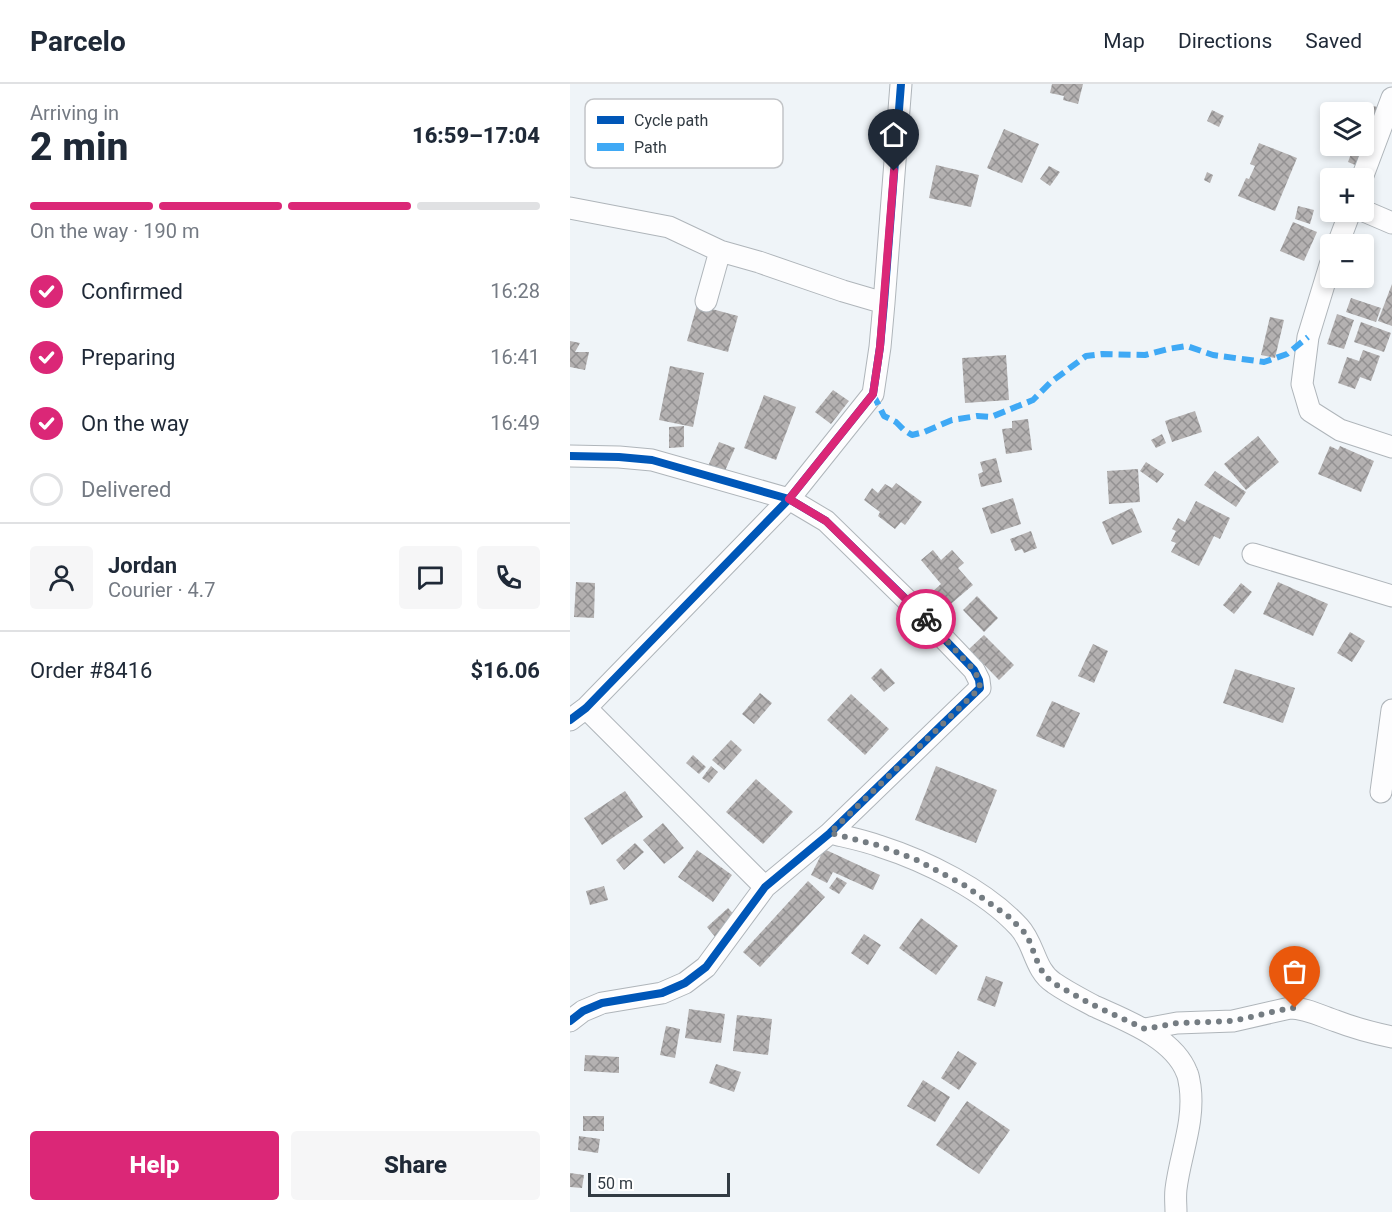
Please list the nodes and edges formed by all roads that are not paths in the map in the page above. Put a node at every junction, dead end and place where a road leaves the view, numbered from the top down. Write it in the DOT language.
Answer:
graph roads {
  1 [pos="901,84"];
  2 [pos="1392,98"];
  3 [pos="1366,168"];
  4 [pos="570,208"];
  5 [pos="1374,215"];
  6 [pos="1392,223"];
  7 [pos="720,251"];
  8 [pos="1323,288"];
  9 [pos="706,301"];
  10 [pos="884,303"];
  11 [pos="1392,447"];
  12 [pos="570,456"];
  13 [pos="789,499"];
  14 [pos="1253,554"];
  15 [pos="1392,596"];
  16 [pos="1392,710"];
  17 [pos="578,714"];
  18 [pos="1381,792"];
  19 [pos="830,833"];
  20 [pos="765,887"];
  21 [pos="570,1021"];
  22 [pos="1145,1029"];
  23 [pos="1392,1037"];
  24 [pos="1176,1212"];
  1 -- 10 [label="street"];
  2 -- 3 [label="street"];
  4 -- 7 [label="street"];
  5 -- 6 [label="street"];
  7 -- 9 [label="street"];
  7 -- 10 [label="street"];
  8 -- 11 [label="street"];
  10 -- 13 [label="street"];
  12 -- 13 [label="street"];
  13 -- 17 [label="street"];
  13 -- 19 [label="street"];
  14 -- 15 [label="street"];
  16 -- 18 [label="street"];
  17 -- 20 [label="street"];
  19 -- 20 [label="street"];
  19 -- 22 [label="street"];
  20 -- 21 [label="street"];
  22 -- 23 [label="street"];
  22 -- 24 [label="street"];
}
